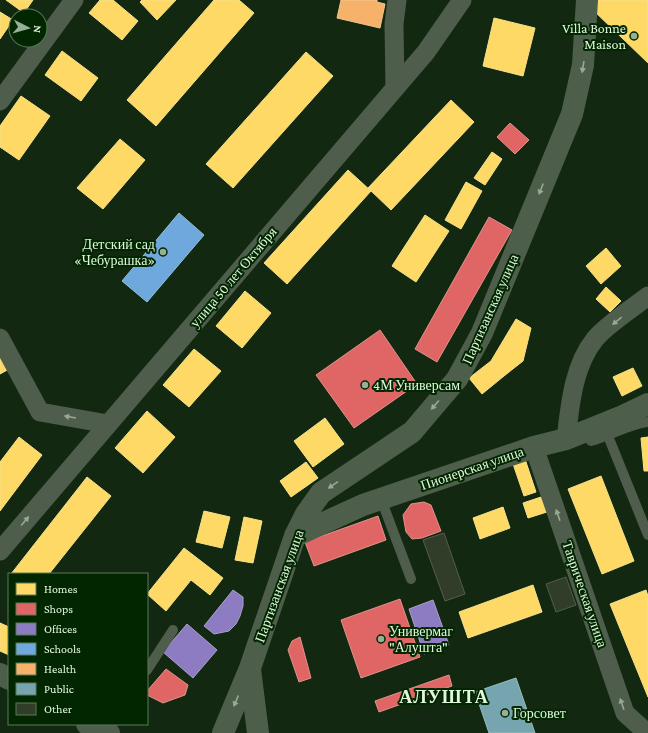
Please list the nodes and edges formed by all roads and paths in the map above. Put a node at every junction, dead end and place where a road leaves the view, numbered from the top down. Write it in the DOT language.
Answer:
graph roads {
  1 [pos="74,0"];
  2 [pos="397,0"];
  3 [pos="462,0"];
  4 [pos="587,0"];
  5 [pos="395,88"];
  6 [pos="0,101"];
  7 [pos="648,296"];
  8 [pos="0,338"];
  9 [pos="648,404"];
  10 [pos="648,422"];
  11 [pos="108,424"];
  12 [pos="574,435"];
  13 [pos="608,436"];
  14 [pos="534,447"];
  15 [pos="381,499"];
  16 [pos="644,515"];
  17 [pos="295,536"];
  18 [pos="648,536"];
  19 [pos="0,551"];
  20 [pos="411,579"];
  21 [pos="173,630"];
  22 [pos="148,668"];
  23 [pos="250,668"];
  24 [pos="223,733"];
  25 [pos="258,733"];
  26 [pos="647,733"];
  1 -- 6 [label="street"];
  2 -- 5 [label="street"];
  3 -- 5 [label="street, улица 50 лет Октября"];
  4 -- 17 [label="main road, Партизанская улица, one-way"];
  5 -- 11 [label="street, улица 50 лет Октября"];
  7 -- 12 [label="street, one-way"];
  11 -- 8 [label="street, one-way"];
  9 -- 12 [label="main road, Пионерская улица"];
  10 -- 13 [label="lane"];
  19 -- 11 [label="street, улица 50 лет Октября, one-way"];
  12 -- 13 [label="lane"];
  12 -- 14 [label="main road, Пионерская улица"];
  13 -- 16 [label="lane"];
  14 -- 15 [label="main road, Пионерская улица"];
  26 -- 14 [label="street, Таврическая улица, one-way"];
  15 -- 17 [label="main road, Пионерская улица"];
  15 -- 20 [label="lane"];
  16 -- 18 [label="lane"];
  17 -- 23 [label="main road, Партизанская улица"];
  21 -- 22 [label="lane"];
  23 -- 24 [label="main road, Партизанская улица, one-way"];
  23 -- 25 [label="main road"];
}
